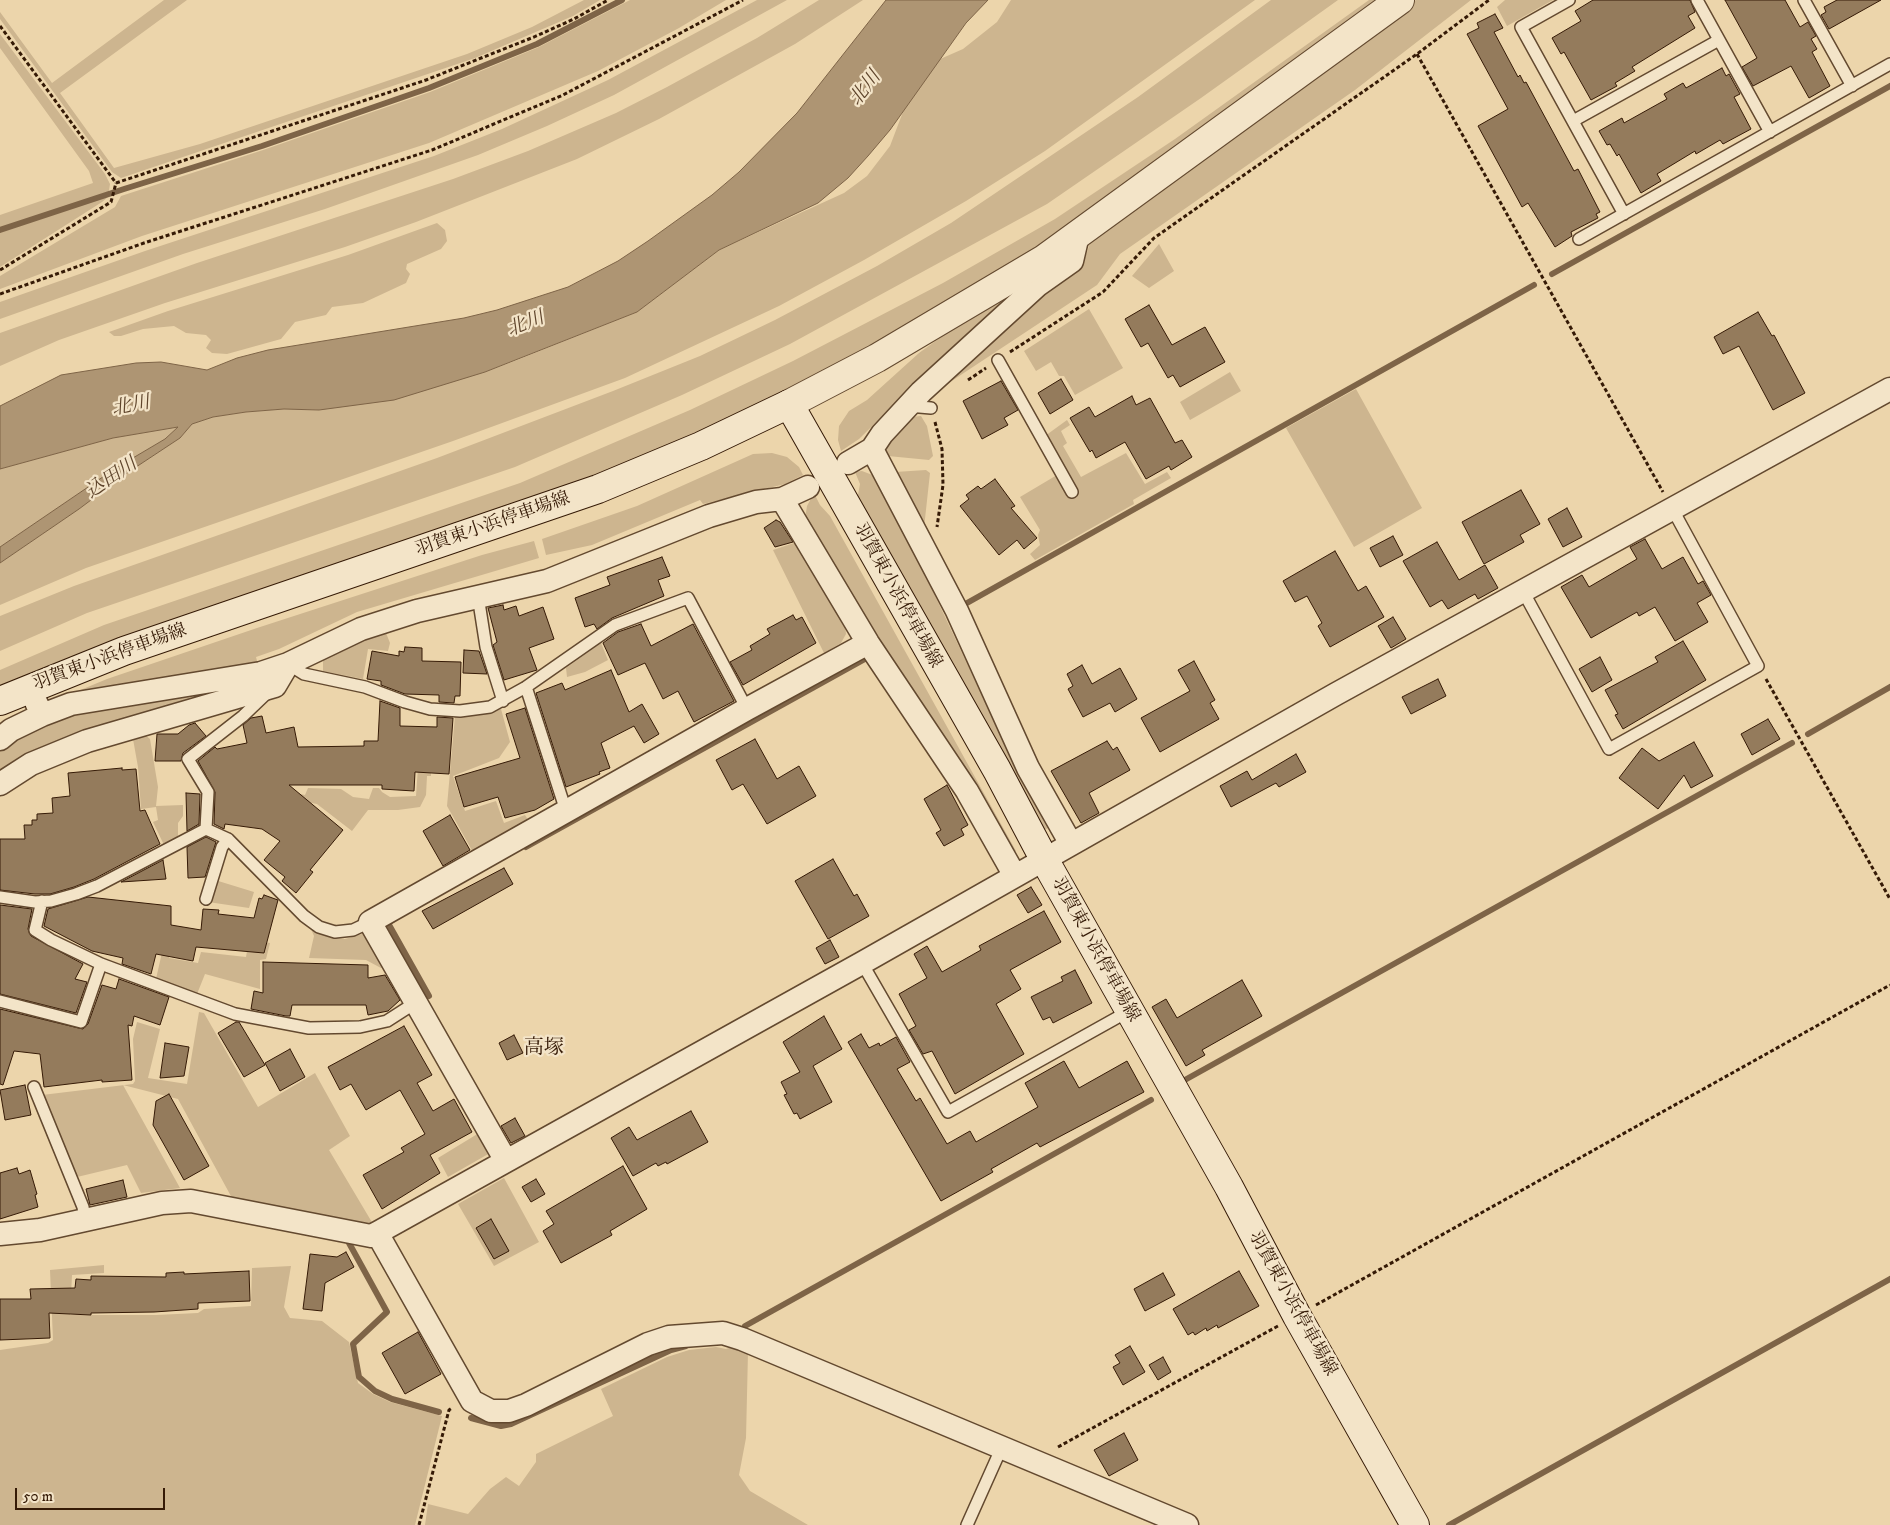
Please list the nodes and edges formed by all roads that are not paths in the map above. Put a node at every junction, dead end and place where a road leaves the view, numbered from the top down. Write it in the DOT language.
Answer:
graph roads {
  1 [pos="1400,0"];
  2 [pos="1569,0"];
  3 [pos="1697,0"];
  4 [pos="1804,0"];
  5 [pos="1719,40"];
  6 [pos="1890,64"];
  7 [pos="1852,86"];
  8 [pos="1573,121"];
  9 [pos="1770,132"];
  10 [pos="1624,214"];
  11 [pos="1078,236"];
  12 [pos="1579,239"];
  13 [pos="998,360"];
  14 [pos="1890,389"];
  15 [pos="789,404"];
  16 [pos="908,406"];
  17 [pos="931,408"];
  18 [pos="872,449"];
  19 [pos="848,463"];
  20 [pos="808,487"];
  21 [pos="1072,492"];
  22 [pos="782,499"];
  23 [pos="1673,510"];
  24 [pos="1524,593"];
  25 [pos="478,596"];
  26 [pos="868,643"];
  27 [pos="288,664"];
  28 [pos="275,686"];
  29 [pos="30,687"];
  30 [pos="526,687"];
  31 [pos="0,701"];
  32 [pos="502,701"];
  33 [pos="747,708"];
  34 [pos="42,715"];
  35 [pos="0,739"];
  36 [pos="0,784"];
  37 [pos="566,811"];
  38 [pos="206,829"];
  39 [pos="228,839"];
  40 [pos="1071,844"];
  41 [pos="1044,859"];
  42 [pos="1015,876"];
  43 [pos="0,897"];
  44 [pos="206,899"];
  45 [pos="42,901"];
  46 [pos="370,922"];
  47 [pos="862,963"];
  48 [pos="101,964"];
  49 [pos="0,1001"];
  50 [pos="415,1003"];
  51 [pos="1129,1011"];
  52 [pos="34,1087"];
  53 [pos="506,1161"];
  54 [pos="85,1219"];
  55 [pos="0,1234"];
  56 [pos="377,1234"];
  57 [pos="1001,1449"];
  58 [pos="1153,1518"];
  59 [pos="967,1525"];
  60 [pos="1187,1525"];
  61 [pos="1415,1525"];
  1 -- 11 [label="main road"];
  2 -- 8 [label="lane"];
  3 -- 5 [label="lane"];
  4 -- 7 [label="lane"];
  5 -- 8 [label="lane"];
  5 -- 9 [label="lane"];
  6 -- 7 [label="lane"];
  7 -- 9 [label="lane"];
  8 -- 10 [label="lane"];
  9 -- 10 [label="lane"];
  10 -- 12 [label="lane"];
  11 -- 15 [label="main road"];
  11 -- 16 [label="street"];
  13 -- 21 [label="lane"];
  14 -- 23 [label="street"];
  15 -- 29 [label="main road, 羽賀東小浜停車場線"];
  15 -- 41 [label="main road, 羽賀東小浜停車場線"];
  16 -- 17 [label="lane"];
  16 -- 18 [label="street"];
  18 -- 19 [label="street"];
  18 -- 40 [label="street"];
  20 -- 22 [label="street"];
  22 -- 25 [label="street"];
  22 -- 26 [label="street"];
  23 -- 24 [label="street"];
  23 -- 24 [label="lane"];
  24 -- 40 [label="street"];
  25 -- 27 [label="street"];
  25 -- 32 [label="lane"];
  26 -- 33 [label="street"];
  26 -- 42 [label="street"];
  27 -- 28 [label="street"];
  27 -- 32 [label="lane"];
  27 -- 34 [label="street"];
  28 -- 36 [label="street"];
  28 -- 38 [label="lane"];
  29 -- 31 [label="main road, 羽賀東小浜停車場線"];
  29 -- 34 [label="street"];
  30 -- 32 [label="lane"];
  30 -- 33 [label="lane"];
  30 -- 37 [label="lane"];
  33 -- 37 [label="street"];
  34 -- 35 [label="street"];
  37 -- 46 [label="street"];
  38 -- 39 [label="lane"];
  38 -- 45 [label="lane"];
  39 -- 44 [label="lane"];
  39 -- 46 [label="lane"];
  40 -- 41 [label="street"];
  41 -- 42 [label="street"];
  41 -- 51 [label="main road, 羽賀東小浜停車場線"];
  42 -- 47 [label="street"];
  43 -- 45 [label="lane"];
  45 -- 48 [label="lane"];
  46 -- 50 [label="street"];
  47 -- 51 [label="lane"];
  47 -- 53 [label="street"];
  48 -- 49 [label="lane"];
  48 -- 50 [label="lane"];
  50 -- 53 [label="street"];
  51 -- 61 [label="main road, 羽賀東小浜停車場線"];
  52 -- 54 [label="lane"];
  53 -- 56 [label="street"];
  54 -- 55 [label="street"];
  54 -- 56 [label="street"];
  56 -- 57 [label="street"];
  57 -- 58 [label="street"];
  57 -- 59 [label="lane"];
  58 -- 60 [label="street"];
}
